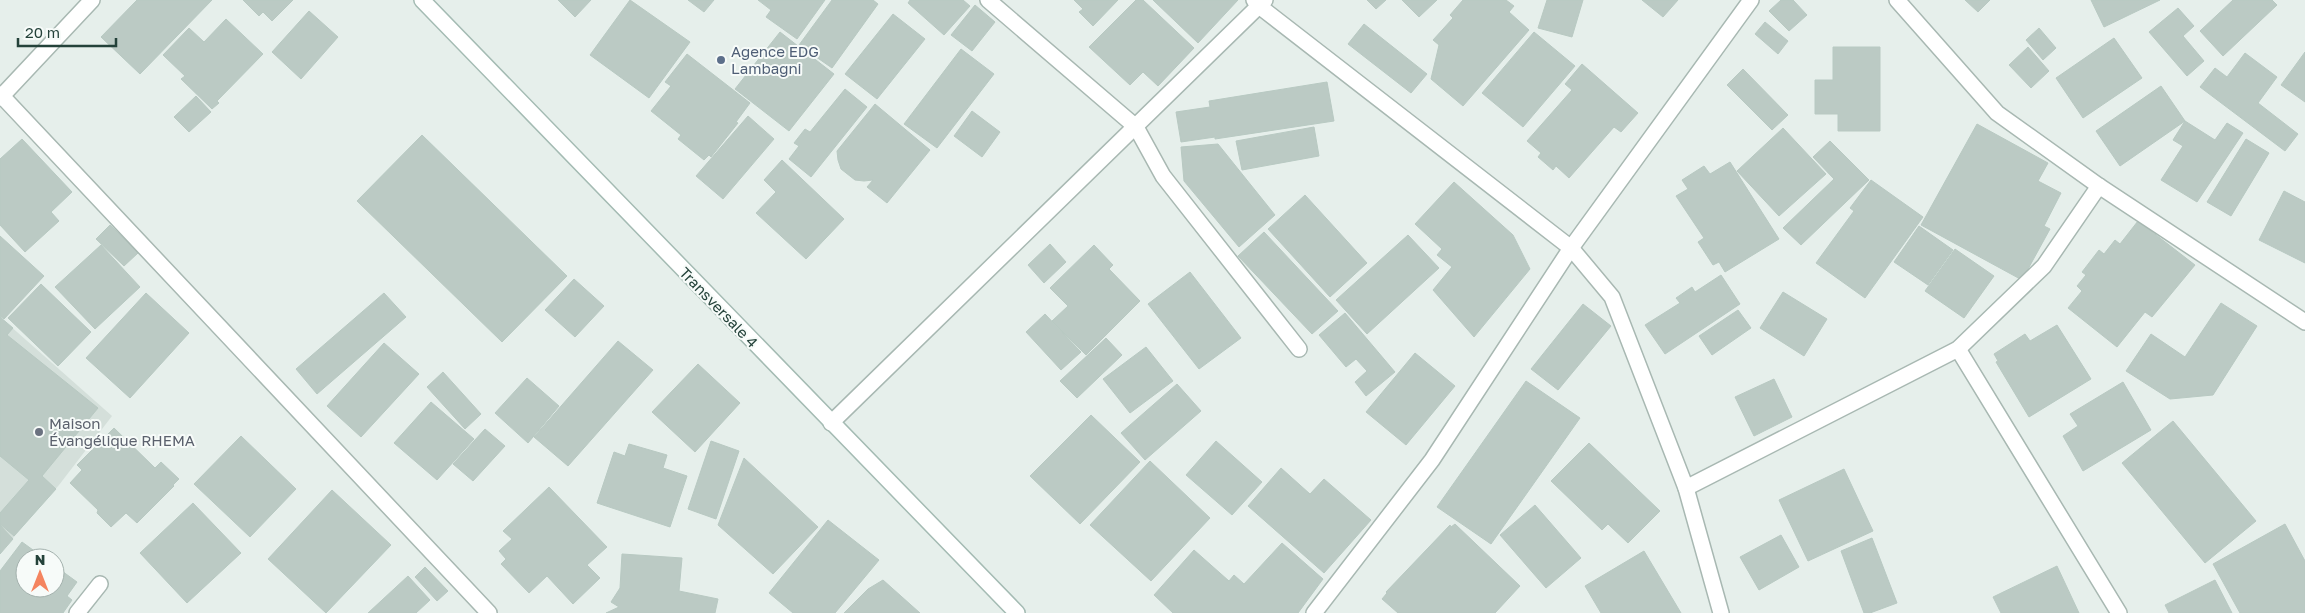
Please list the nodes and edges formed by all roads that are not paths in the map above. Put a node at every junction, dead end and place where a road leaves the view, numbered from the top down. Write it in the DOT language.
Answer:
graph roads {
  1 [pos="92,0"];
  2 [pos="422,0"];
  3 [pos="988,0"];
  4 [pos="1751,0"];
  5 [pos="1897,0"];
  6 [pos="1259,2"];
  7 [pos="1,96"];
  8 [pos="1136,127"];
  9 [pos="2099,186"];
  10 [pos="1570,248"];
  11 [pos="2305,322"];
  12 [pos="1299,349"];
  13 [pos="1958,349"];
  14 [pos="831,423"];
  15 [pos="1686,488"];
  16 [pos="100,584"];
  17 [pos="77,613"];
  18 [pos="489,613"];
  19 [pos="1017,613"];
  20 [pos="1314,613"];
  21 [pos="1721,613"];
  22 [pos="2119,613"];
  1 -- 7 [label="street"];
  2 -- 14 [label="street, Transversale 4"];
  3 -- 8 [label="street"];
  4 -- 10 [label="street"];
  5 -- 9 [label="street"];
  6 -- 8 [label="street"];
  6 -- 10 [label="street"];
  7 -- 18 [label="street"];
  8 -- 12 [label="street"];
  8 -- 14 [label="street"];
  9 -- 11 [label="street"];
  9 -- 13 [label="street"];
  10 -- 15 [label="street"];
  10 -- 20 [label="street"];
  13 -- 15 [label="street"];
  13 -- 22 [label="street"];
  14 -- 19 [label="street, Transversale 4"];
  15 -- 21 [label="street"];
  16 -- 17 [label="street"];
}
